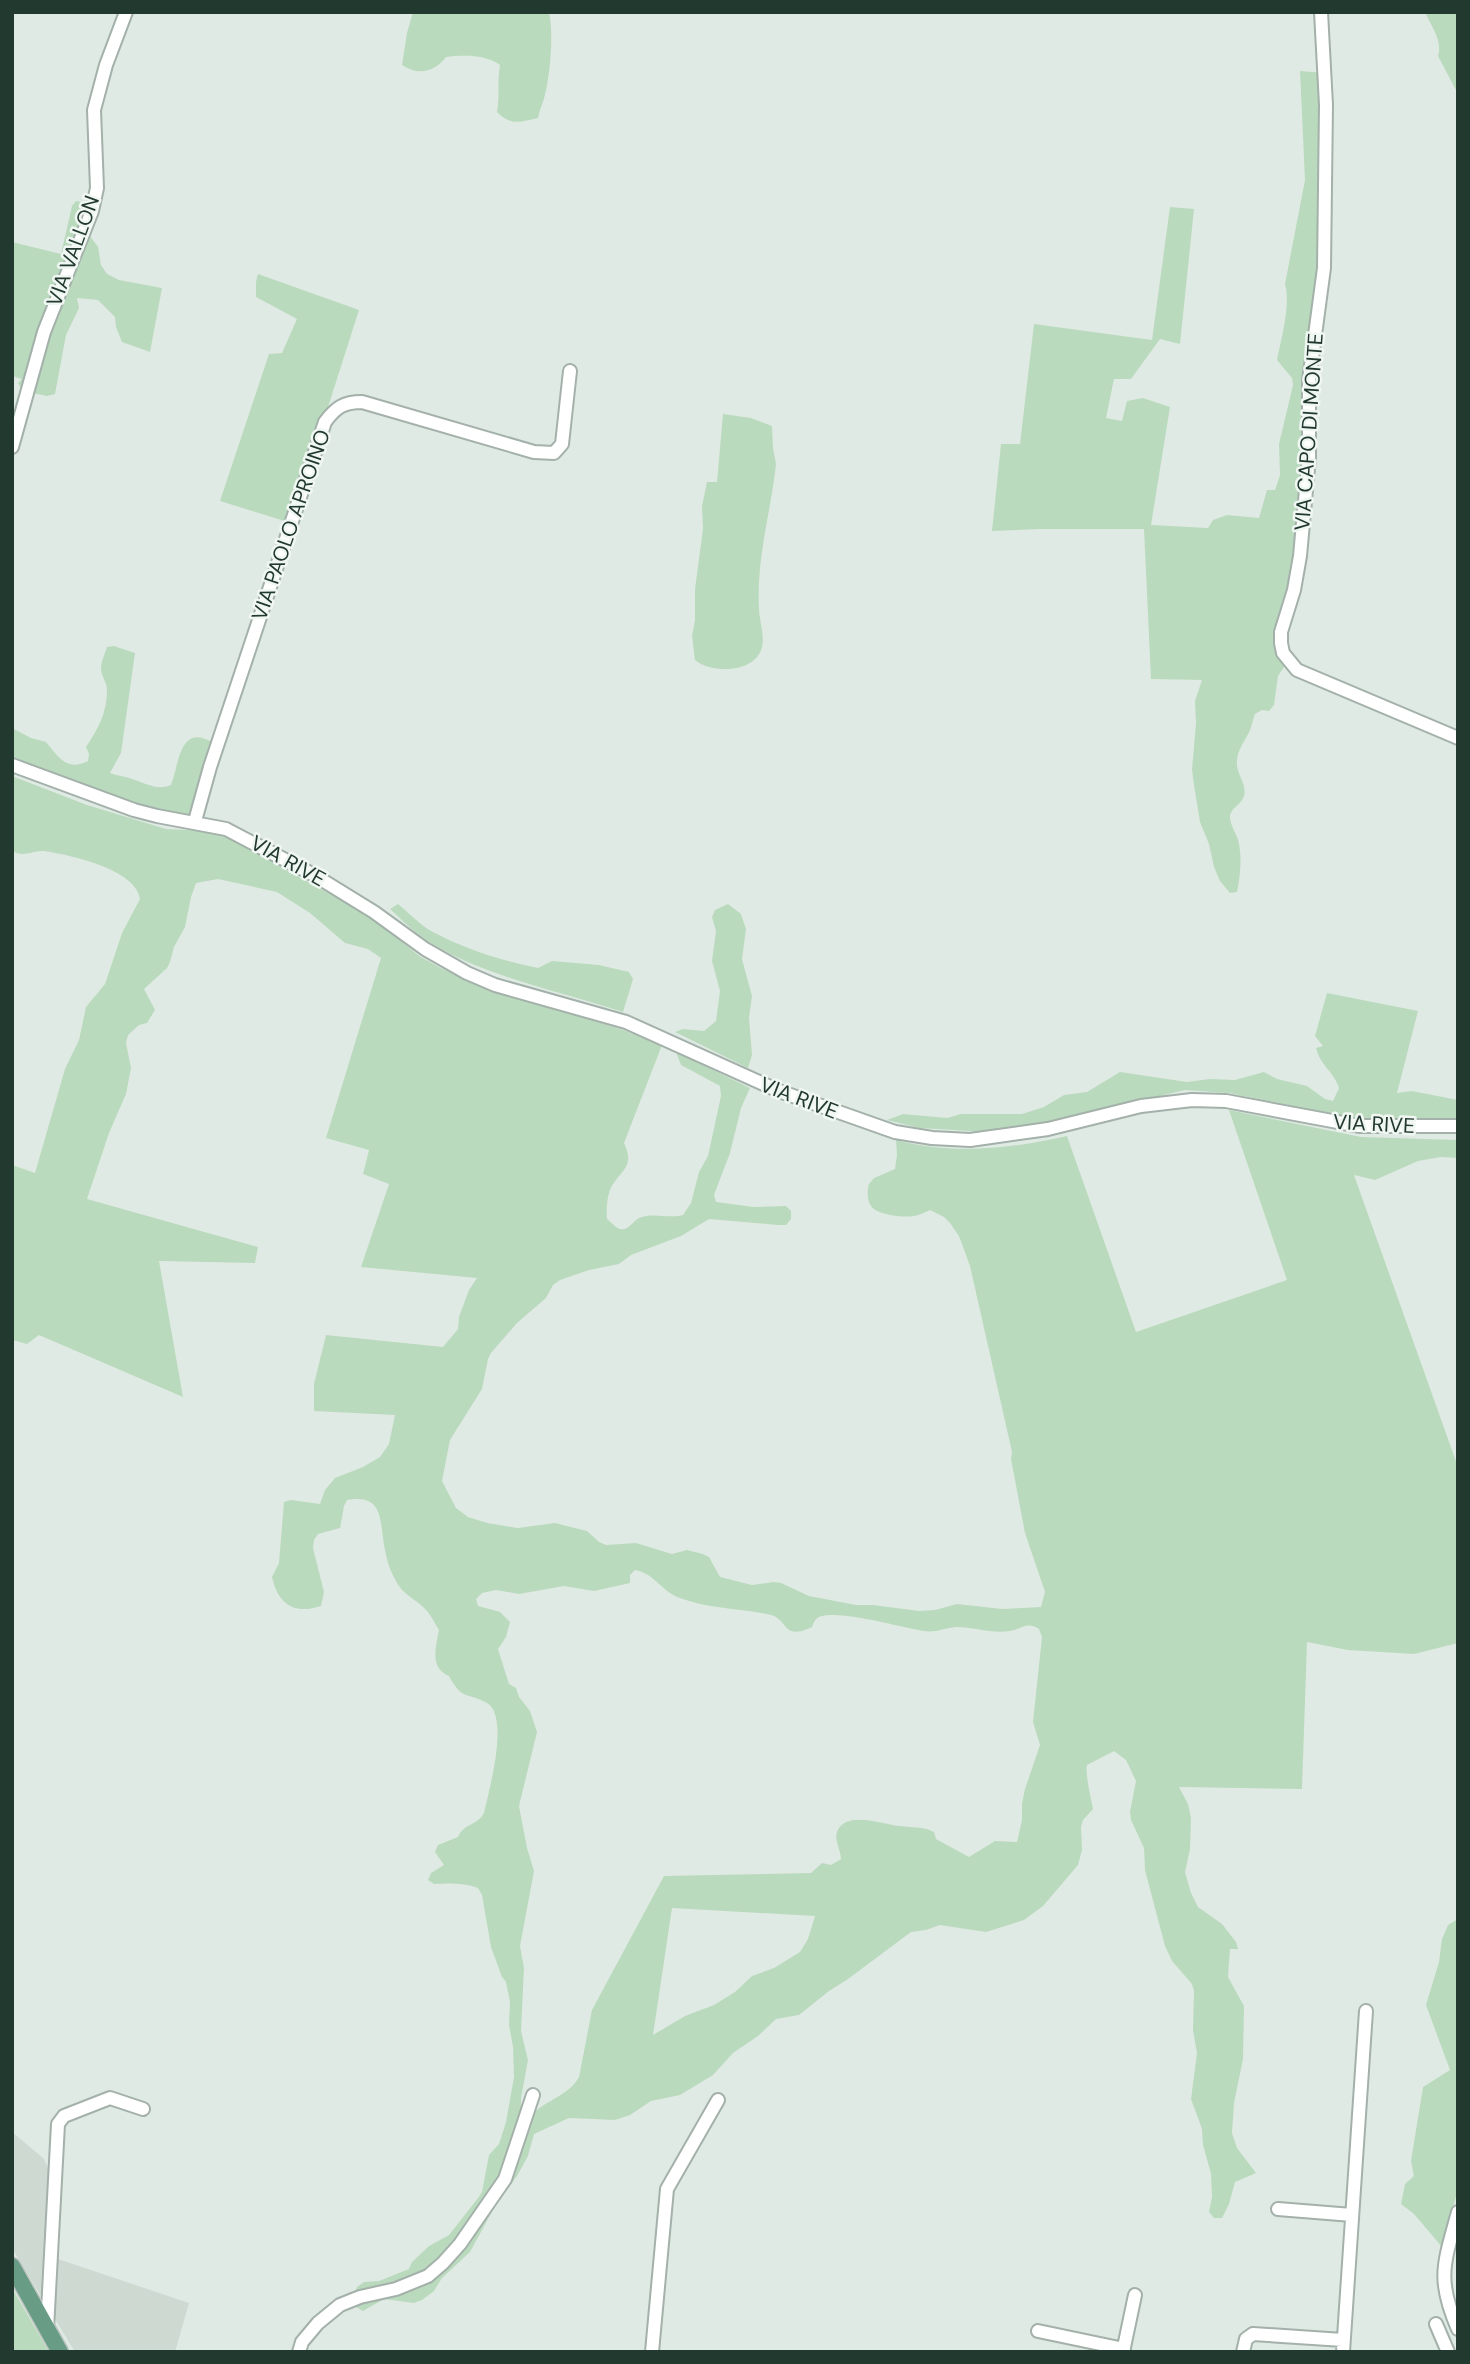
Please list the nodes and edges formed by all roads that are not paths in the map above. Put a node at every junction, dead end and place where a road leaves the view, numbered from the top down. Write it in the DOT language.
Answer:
graph roads {
  1 [pos="126,12"];
  2 [pos="1321,12"];
  3 [pos="570,371"];
  4 [pos="12,447"];
  5 [pos="1458,738"];
  6 [pos="12,765"];
  7 [pos="193,821"];
  8 [pos="1458,1126"];
  9 [pos="1366,2011"];
  10 [pos="533,2095"];
  11 [pos="718,2099"];
  12 [pos="143,2109"];
  13 [pos="1278,2210"];
  14 [pos="1458,2213"];
  15 [pos="1352,2215"];
  16 [pos="12,2266"];
  17 [pos="1135,2295"];
  18 [pos="1436,2324"];
  19 [pos="47,2329"];
  20 [pos="1458,2329"];
  21 [pos="1038,2331"];
  22 [pos="1244,2345"];
  23 [pos="1343,2346"];
  24 [pos="1123,2350"];
  25 [pos="60,2352"];
  26 [pos="299,2352"];
  27 [pos="652,2352"];
  28 [pos="1448,2352"];
  1 -- 4 [label="street, VIA VALLON"];
  2 -- 5 [label="street, VIA CAPO DI MONTE"];
  3 -- 7 [label="street, VIA PAOLO APROINO"];
  6 -- 7 [label="street, VIA RIVE"];
  7 -- 8 [label="street, VIA RIVE"];
  9 -- 15 [label="street"];
  10 -- 26 [label="street"];
  11 -- 27 [label="street"];
  12 -- 19 [label="street"];
  13 -- 15 [label="street"];
  14 -- 20 [label="street"];
  15 -- 23 [label="street"];
  16 -- 19 [label="main road"];
  17 -- 24 [label="street"];
  18 -- 28 [label="street"];
  19 -- 25 [label="main road"];
  21 -- 24 [label="street"];
  22 -- 23 [label="street"];
}
